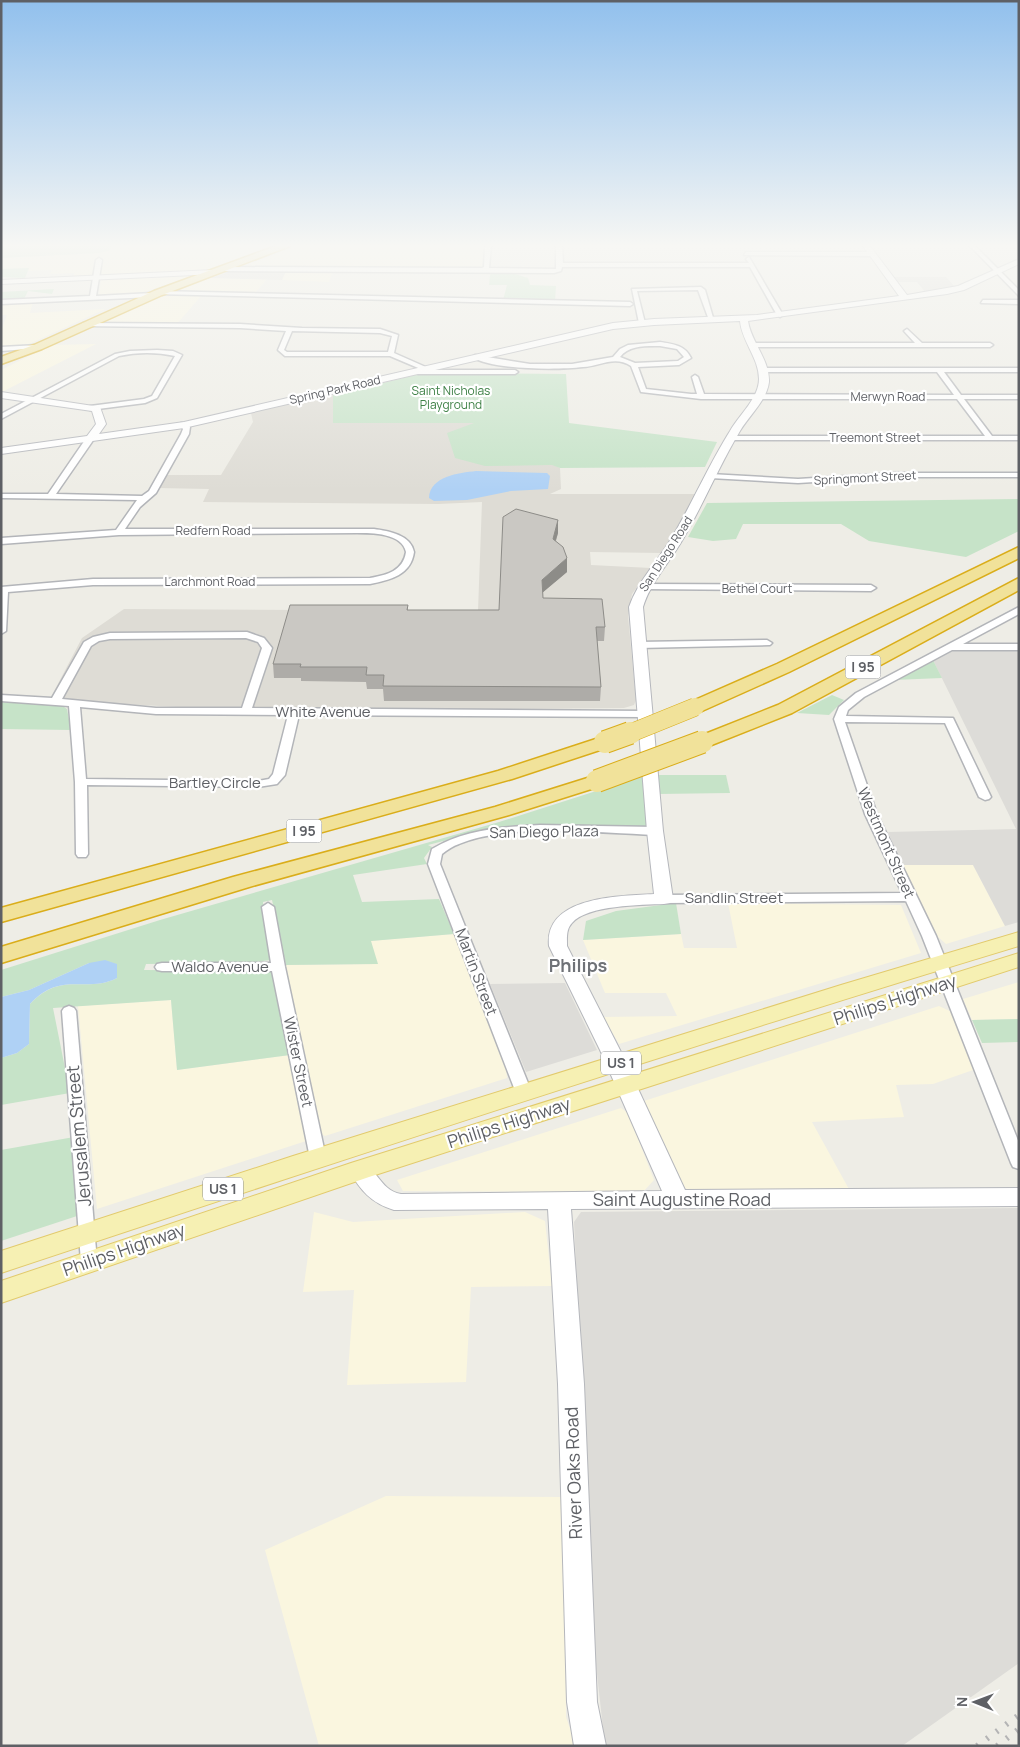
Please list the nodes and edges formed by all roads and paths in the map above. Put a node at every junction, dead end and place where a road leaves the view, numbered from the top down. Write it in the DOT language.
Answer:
graph roads {
  1 [pos="78,328"];
  2 [pos="259,328"];
  3 [pos="610,328"];
  4 [pos="747,328"];
  5 [pos="289,330"];
  6 [pos="907,331"];
  7 [pos="752,345"];
  8 [pos="920,345"];
  9 [pos="990,345"];
  10 [pos="38,347"];
  11 [pos="1,349"];
  12 [pos="391,354"];
  13 [pos="475,357"];
  14 [pos="616,357"];
  15 [pos="1,361"];
  16 [pos="634,365"];
  17 [pos="1,367"];
  18 [pos="426,369"];
  19 [pos="763,370"];
  20 [pos="939,370"];
  21 [pos="1019,370"];
  22 [pos="415,372"];
  23 [pos="553,373"];
  24 [pos="695,377"];
  25 [pos="1,395"];
  26 [pos="701,397"];
  27 [pos="757,397"];
  28 [pos="959,397"];
  29 [pos="1019,398"];
  30 [pos="34,399"];
  31 [pos="90,408"];
  32 [pos="1,417"];
  33 [pos="184,426"];
  34 [pos="731,438"];
  35 [pos="990,438"];
  36 [pos="1019,438"];
  37 [pos="90,439"];
  38 [pos="1,451"];
  39 [pos="1019,475"];
  40 [pos="710,476"];
  41 [pos="1,496"];
  42 [pos="51,496"];
  43 [pos="143,498"];
  44 [pos="119,532"];
  45 [pos="1,541"];
  46 [pos="1019,552"];
  47 [pos="409,558"];
  48 [pos="1019,583"];
  49 [pos="644,586"];
  50 [pos="871,588"];
  51 [pos="3,590"];
  52 [pos="1019,610"];
  53 [pos="1,631"];
  54 [pos="767,643"];
  55 [pos="638,645"];
  56 [pos="950,647"];
  57 [pos="1019,647"];
  58 [pos="1,698"];
  59 [pos="56,700"];
  60 [pos="74,703"];
  61 [pos="246,711"];
  62 [pos="294,712"];
  63 [pos="644,714"];
  64 [pos="839,719"];
  65 [pos="81,782"];
  66 [pos="985,798"];
  67 [pos="656,831"];
  68 [pos="437,850"];
  69 [pos="82,854"];
  70 [pos="910,897"];
  71 [pos="664,899"];
  72 [pos="268,907"];
  73 [pos="1,915"];
  74 [pos="1019,939"];
  75 [pos="1,955"];
  76 [pos="1019,960"];
  77 [pos="278,966"];
  78 [pos="162,968"];
  79 [pos="944,973"];
  80 [pos="69,1010"];
  81 [pos="621,1075"];
  82 [pos="524,1093"];
  83 [pos="318,1158"];
  84 [pos="1019,1162"];
  85 [pos="360,1170"];
  86 [pos="1019,1197"];
  87 [pos="559,1200"];
  88 [pos="678,1200"];
  89 [pos="88,1233"];
  90 [pos="1,1262"];
  91 [pos="89,1262"];
  92 [pos="1,1292"];
  93 [pos="590,1746"];
  1 -- 10 [label="highway"];
  2 -- 5 [label="street"];
  3 -- 13 [label="street, Spring Park Road"];
  4 -- 7 [label="street"];
  5 -- 12 [label="street"];
  5 -- 12 [label="street"];
  6 -- 8 [label="street"];
  7 -- 8 [label="street"];
  7 -- 19 [label="street"];
  8 -- 9 [label="street"];
  10 -- 11 [label="street"];
  10 -- 15 [label="highway"];
  10 -- 17 [label="highway"];
  12 -- 18 [label="street"];
  13 -- 14 [label="street"];
  13 -- 18 [label="street, Spring Park Road"];
  14 -- 16 [label="street"];
  14 -- 16 [label="street"];
  16 -- 26 [label="street, Merwyn Road"];
  18 -- 22 [label="street, Spring Park Road"];
  19 -- 20 [label="street"];
  19 -- 27 [label="street, San Diego Road"];
  20 -- 21 [label="street"];
  20 -- 28 [label="street"];
  22 -- 23 [label="street"];
  22 -- 33 [label="street, Spring Park Road"];
  24 -- 26 [label="street"];
  25 -- 30 [label="street"];
  26 -- 27 [label="street, Merwyn Road"];
  27 -- 28 [label="street, Merwyn Road"];
  27 -- 34 [label="street, San Diego Road"];
  28 -- 29 [label="street, Merwyn Road"];
  28 -- 35 [label="street"];
  30 -- 31 [label="street"];
  30 -- 31 [label="street"];
  30 -- 32 [label="street"];
  31 -- 37 [label="street"];
  33 -- 37 [label="street, Spring Park Road"];
  33 -- 43 [label="street"];
  34 -- 35 [label="street, Treemont Street"];
  34 -- 40 [label="street, San Diego Road"];
  35 -- 36 [label="street, Treemont Street"];
  37 -- 38 [label="street, Spring Park Road"];
  37 -- 42 [label="street"];
  39 -- 40 [label="street, Springmont Street"];
  40 -- 49 [label="street, San Diego Road"];
  41 -- 42 [label="street"];
  42 -- 43 [label="street"];
  43 -- 44 [label="street"];
  44 -- 45 [label="street, Redfern Road"];
  44 -- 47 [label="street, Redfern Road"];
  46 -- 73 [label="highway, I 95, bridge"];
  47 -- 51 [label="street, Larchmont Road"];
  48 -- 75 [label="highway, I 95, bridge"];
  49 -- 50 [label="street, Bethel Court"];
  49 -- 55 [label="street, San Diego Road"];
  51 -- 53 [label="street"];
  52 -- 56 [label="street"];
  54 -- 55 [label="street"];
  55 -- 63 [label="street, San Diego Road"];
  56 -- 57 [label="street"];
  56 -- 64 [label="street"];
  58 -- 59 [label="street, White Avenue"];
  59 -- 60 [label="street, White Avenue"];
  59 -- 61 [label="street"];
  60 -- 61 [label="street, White Avenue"];
  60 -- 65 [label="street"];
  61 -- 62 [label="street, White Avenue"];
  62 -- 63 [label="street, White Avenue"];
  62 -- 65 [label="street, Bartley Circle"];
  63 -- 67 [label="street, San Diego Road"];
  64 -- 66 [label="street"];
  64 -- 70 [label="street, Westmont Street"];
  65 -- 69 [label="street"];
  67 -- 68 [label="street, San Diego Plaza"];
  67 -- 71 [label="street, San Diego Road"];
  68 -- 82 [label="street, Martin Street"];
  70 -- 71 [label="street, Sandlin Street"];
  70 -- 79 [label="street, Westmont Street"];
  71 -- 81 [label="street, Sandlin Street"];
  72 -- 77 [label="street, Waldo Avenue"];
  74 -- 79 [label="main road, Philips Highway / US 1"];
  76 -- 79 [label="main road, Philips Highway / US 1"];
  77 -- 78 [label="street, Waldo Avenue"];
  77 -- 83 [label="street, Wister Street"];
  79 -- 81 [label="main road, Philips Highway / US 1"];
  79 -- 84 [label="street, Westmont Street"];
  80 -- 89 [label="street, Jerusalem Street"];
  81 -- 82 [label="main road, Philips Highway / US 1"];
  81 -- 85 [label="main road, Philips Highway / US 1"];
  81 -- 88 [label="street"];
  82 -- 83 [label="main road, Philips Highway / US 1"];
  83 -- 89 [label="main road, Philips Highway / US 1"];
  85 -- 87 [label="street, Saint Augustine Road"];
  85 -- 91 [label="main road, Philips Highway / US 1"];
  86 -- 88 [label="street, Saint Augustine Road"];
  87 -- 88 [label="street, Saint Augustine Road"];
  87 -- 93 [label="street, River Oaks Road"];
  89 -- 90 [label="main road, Philips Highway / US 1"];
  89 -- 91 [label="street, Jerusalem Street"];
  91 -- 92 [label="main road, Philips Highway / US 1"];
}
